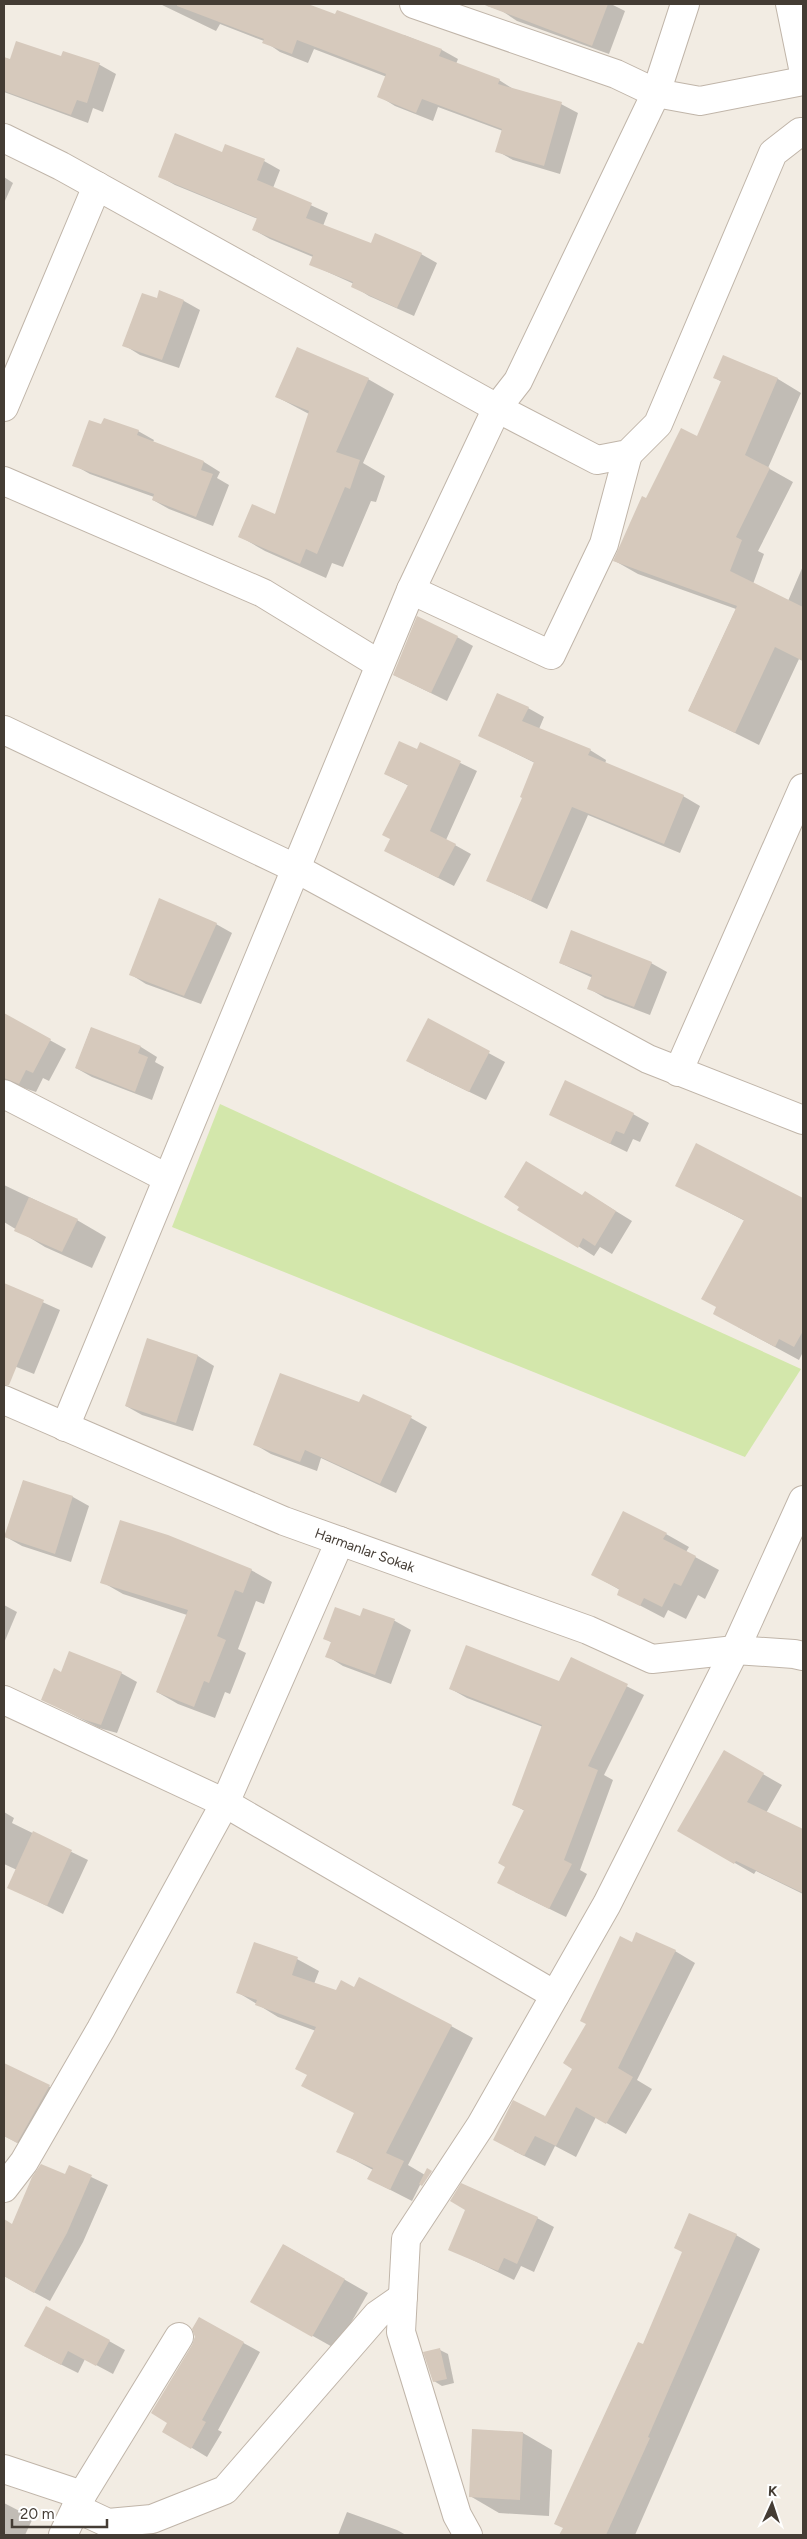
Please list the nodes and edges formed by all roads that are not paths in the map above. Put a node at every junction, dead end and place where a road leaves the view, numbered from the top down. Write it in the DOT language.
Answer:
graph roads {
  1 [pos="414,4"];
  2 [pos="685,4"];
  3 [pos="790,4"];
  4 [pos="803,68"];
  5 [pos="803,81"];
  6 [pos="656,93"];
  7 [pos="803,132"];
  8 [pos="4,138"];
  9 [pos="97,186"];
  10 [pos="4,407"];
  11 [pos="497,408"];
  12 [pos="628,454"];
  13 [pos="4,481"];
  14 [pos="411,590"];
  15 [pos="380,664"];
  16 [pos="4,730"];
  17 [pos="803,788"];
  18 [pos="295,868"];
  19 [pos="678,1072"];
  20 [pos="4,1094"];
  21 [pos="803,1120"];
  22 [pos="167,1178"];
  23 [pos="4,1400"];
  24 [pos="65,1427"];
  25 [pos="803,1500"];
  26 [pos="340,1541"];
  27 [pos="735,1650"];
  28 [pos="803,1656"];
  29 [pos="4,1700"];
  30 [pos="224,1803"];
  31 [pos="555,1995"];
  32 [pos="14,2157"];
  33 [pos="4,2188"];
  34 [pos="402,2297"];
  35 [pos="179,2337"];
  36 [pos="4,2470"];
  37 [pos="79,2501"];
  38 [pos="63,2535"];
  39 [pos="468,2535"];
  1 -- 6 [label="street"];
  2 -- 6 [label="street"];
  3 -- 4 [label="street"];
  5 -- 6 [label="street"];
  6 -- 11 [label="street"];
  7 -- 12 [label="street"];
  8 -- 9 [label="street"];
  9 -- 10 [label="street"];
  9 -- 11 [label="street"];
  11 -- 12 [label="street"];
  11 -- 14 [label="street"];
  12 -- 14 [label="street"];
  13 -- 15 [label="street"];
  14 -- 15 [label="street"];
  15 -- 18 [label="street"];
  16 -- 18 [label="street"];
  17 -- 19 [label="street"];
  18 -- 19 [label="street"];
  18 -- 22 [label="street"];
  19 -- 21 [label="street"];
  20 -- 22 [label="street"];
  22 -- 24 [label="street"];
  23 -- 24 [label="street, Harmanlar Sokak"];
  24 -- 26 [label="street, Harmanlar Sokak"];
  25 -- 27 [label="street"];
  26 -- 27 [label="street, Harmanlar Sokak"];
  26 -- 30 [label="street"];
  27 -- 28 [label="street, Harmanlar Sokak"];
  27 -- 31 [label="street"];
  29 -- 30 [label="street"];
  30 -- 31 [label="street"];
  30 -- 32 [label="street"];
  31 -- 34 [label="street"];
  32 -- 33 [label="street"];
  34 -- 37 [label="street"];
  34 -- 39 [label="street"];
  35 -- 37 [label="street"];
  36 -- 37 [label="street"];
  37 -- 38 [label="street"];
}
